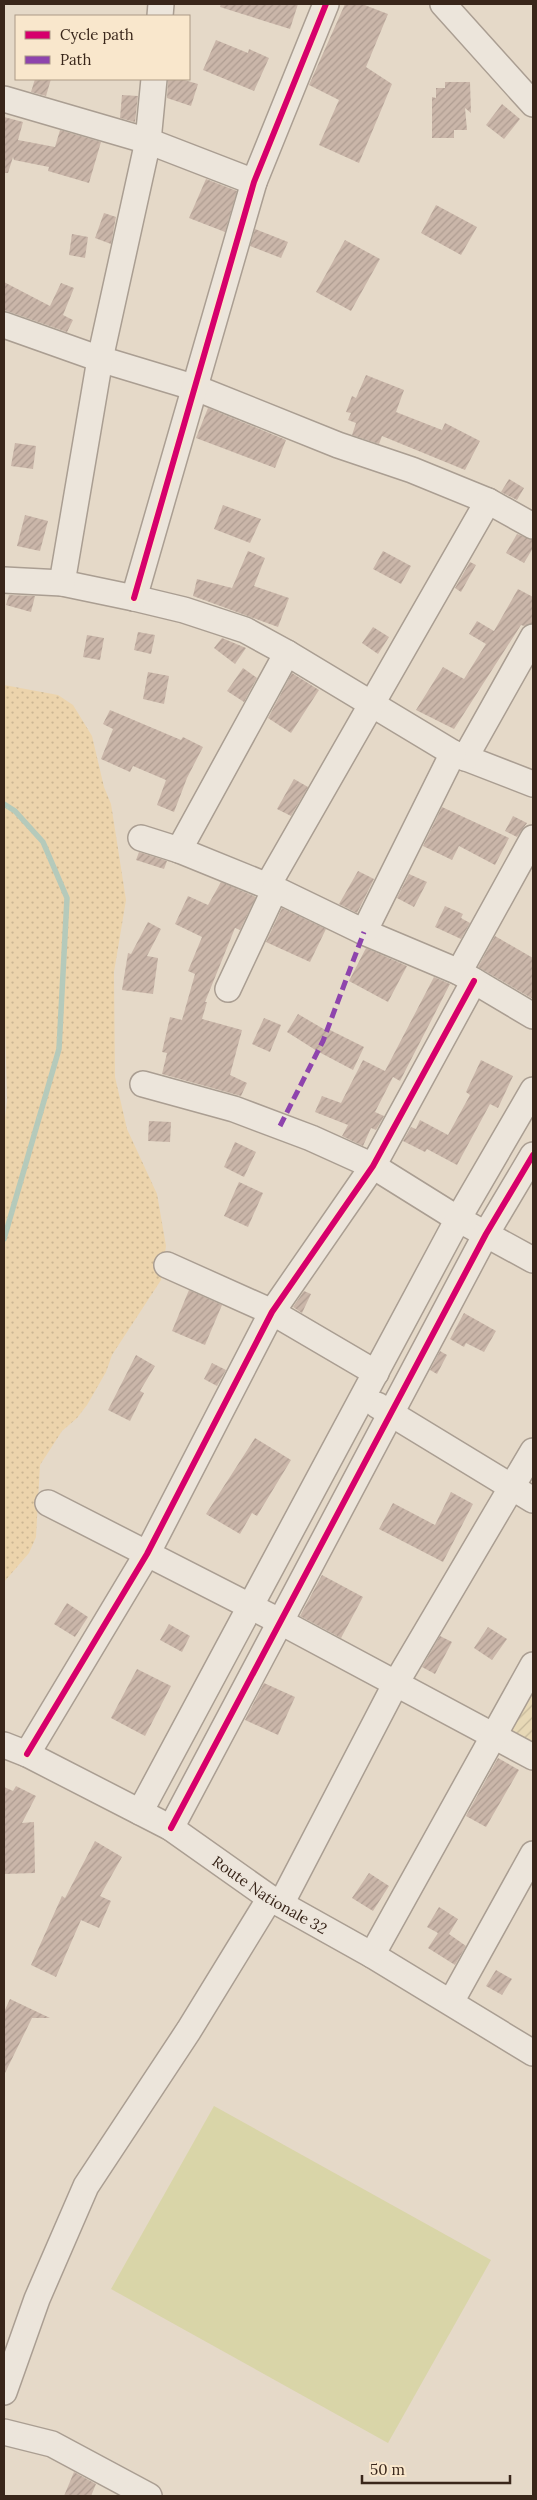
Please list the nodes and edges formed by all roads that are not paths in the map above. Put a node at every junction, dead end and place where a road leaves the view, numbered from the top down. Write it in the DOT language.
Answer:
graph roads {
  1 [pos="326,4"];
  2 [pos="444,4"];
  3 [pos="154,80"];
  4 [pos="4,99"];
  5 [pos="533,104"];
  6 [pos="148,141"];
  7 [pos="254,182"];
  8 [pos="4,325"];
  9 [pos="100,359"];
  10 [pos="196,388"];
  11 [pos="488,501"];
  12 [pos="533,526"];
  13 [pos="4,580"];
  14 [pos="62,583"];
  15 [pos="134,598"];
  16 [pos="533,637"];
  17 [pos="287,652"];
  18 [pos="372,703"];
  19 [pos="459,755"];
  20 [pos="533,784"];
  21 [pos="141,838"];
  22 [pos="533,838"];
  23 [pos="179,850"];
  24 [pos="271,887"];
  25 [pos="364,932"];
  26 [pos="467,977"];
  27 [pos="228,989"];
  28 [pos="533,1016"];
  29 [pos="143,1084"];
  30 [pos="533,1090"];
  31 [pos="533,1155"];
  32 [pos="373,1166"];
  33 [pos="458,1219"];
  34 [pos="486,1234"];
  35 [pos="533,1260"];
  36 [pos="167,1265"];
  37 [pos="272,1312"];
  38 [pos="376,1374"];
  39 [pos="363,1398"];
  40 [pos="392,1413"];
  41 [pos="533,1451"];
  42 [pos="523,1493"];
  43 [pos="48,1503"];
  44 [pos="147,1554"];
  45 [pos="251,1607"];
  46 [pos="281,1622"];
  47 [pos="533,1665"];
  48 [pos="396,1683"];
  49 [pos="495,1736"];
  50 [pos="4,1745"];
  51 [pos="27,1754"];
  52 [pos="533,1756"];
  53 [pos="140,1812"];
  54 [pos="171,1828"];
  55 [pos="533,1854"];
  56 [pos="276,1901"];
  57 [pos="372,1955"];
  58 [pos="451,2002"];
  59 [pos="533,2053"];
  60 [pos="4,2392"];
  61 [pos="4,2432"];
  62 [pos="149,2496"];
  1 -- 7 [label="street"];
  2 -- 5 [label="street"];
  3 -- 6 [label="street"];
  4 -- 6 [label="street"];
  6 -- 7 [label="street"];
  6 -- 9 [label="street"];
  7 -- 10 [label="street"];
  8 -- 9 [label="street"];
  9 -- 10 [label="street"];
  9 -- 14 [label="street"];
  10 -- 11 [label="street"];
  10 -- 15 [label="street"];
  11 -- 12 [label="street"];
  11 -- 18 [label="street"];
  13 -- 14 [label="street"];
  14 -- 15 [label="street"];
  15 -- 17 [label="street"];
  16 -- 19 [label="street"];
  17 -- 18 [label="street"];
  17 -- 23 [label="street"];
  18 -- 19 [label="street"];
  18 -- 24 [label="street"];
  19 -- 20 [label="street"];
  19 -- 25 [label="street"];
  21 -- 23 [label="street"];
  22 -- 26 [label="street"];
  23 -- 24 [label="street"];
  24 -- 25 [label="street"];
  24 -- 27 [label="street"];
  25 -- 26 [label="street"];
  26 -- 28 [label="street"];
  26 -- 32 [label="street"];
  29 -- 32 [label="street"];
  30 -- 33 [label="street"];
  31 -- 34 [label="street"];
  32 -- 33 [label="street"];
  32 -- 37 [label="street"];
  33 -- 34 [label="street"];
  33 -- 38 [label="street"];
  34 -- 35 [label="street"];
  34 -- 40 [label="street"];
  36 -- 37 [label="street"];
  37 -- 38 [label="street"];
  37 -- 44 [label="street"];
  38 -- 39 [label="street"];
  39 -- 40 [label="street"];
  39 -- 45 [label="street"];
  40 -- 42 [label="street"];
  40 -- 46 [label="street"];
  41 -- 42 [label="street"];
  42 -- 48 [label="street"];
  43 -- 44 [label="street"];
  44 -- 45 [label="street"];
  44 -- 51 [label="street"];
  45 -- 46 [label="street"];
  45 -- 53 [label="street"];
  46 -- 48 [label="street"];
  46 -- 54 [label="street"];
  47 -- 49 [label="street"];
  48 -- 49 [label="street"];
  48 -- 56 [label="street"];
  49 -- 52 [label="street"];
  49 -- 57 [label="street"];
  50 -- 51 [label="street, Route Nationale 32"];
  51 -- 53 [label="street, Route Nationale 32"];
  53 -- 54 [label="street, Route Nationale 32"];
  54 -- 56 [label="street, Route Nationale 32"];
  55 -- 58 [label="street"];
  56 -- 57 [label="street, Route Nationale 32"];
  56 -- 60 [label="street"];
  57 -- 58 [label="street, Route Nationale 32"];
  58 -- 59 [label="street, Route Nationale 32"];
  61 -- 62 [label="street"];
}
